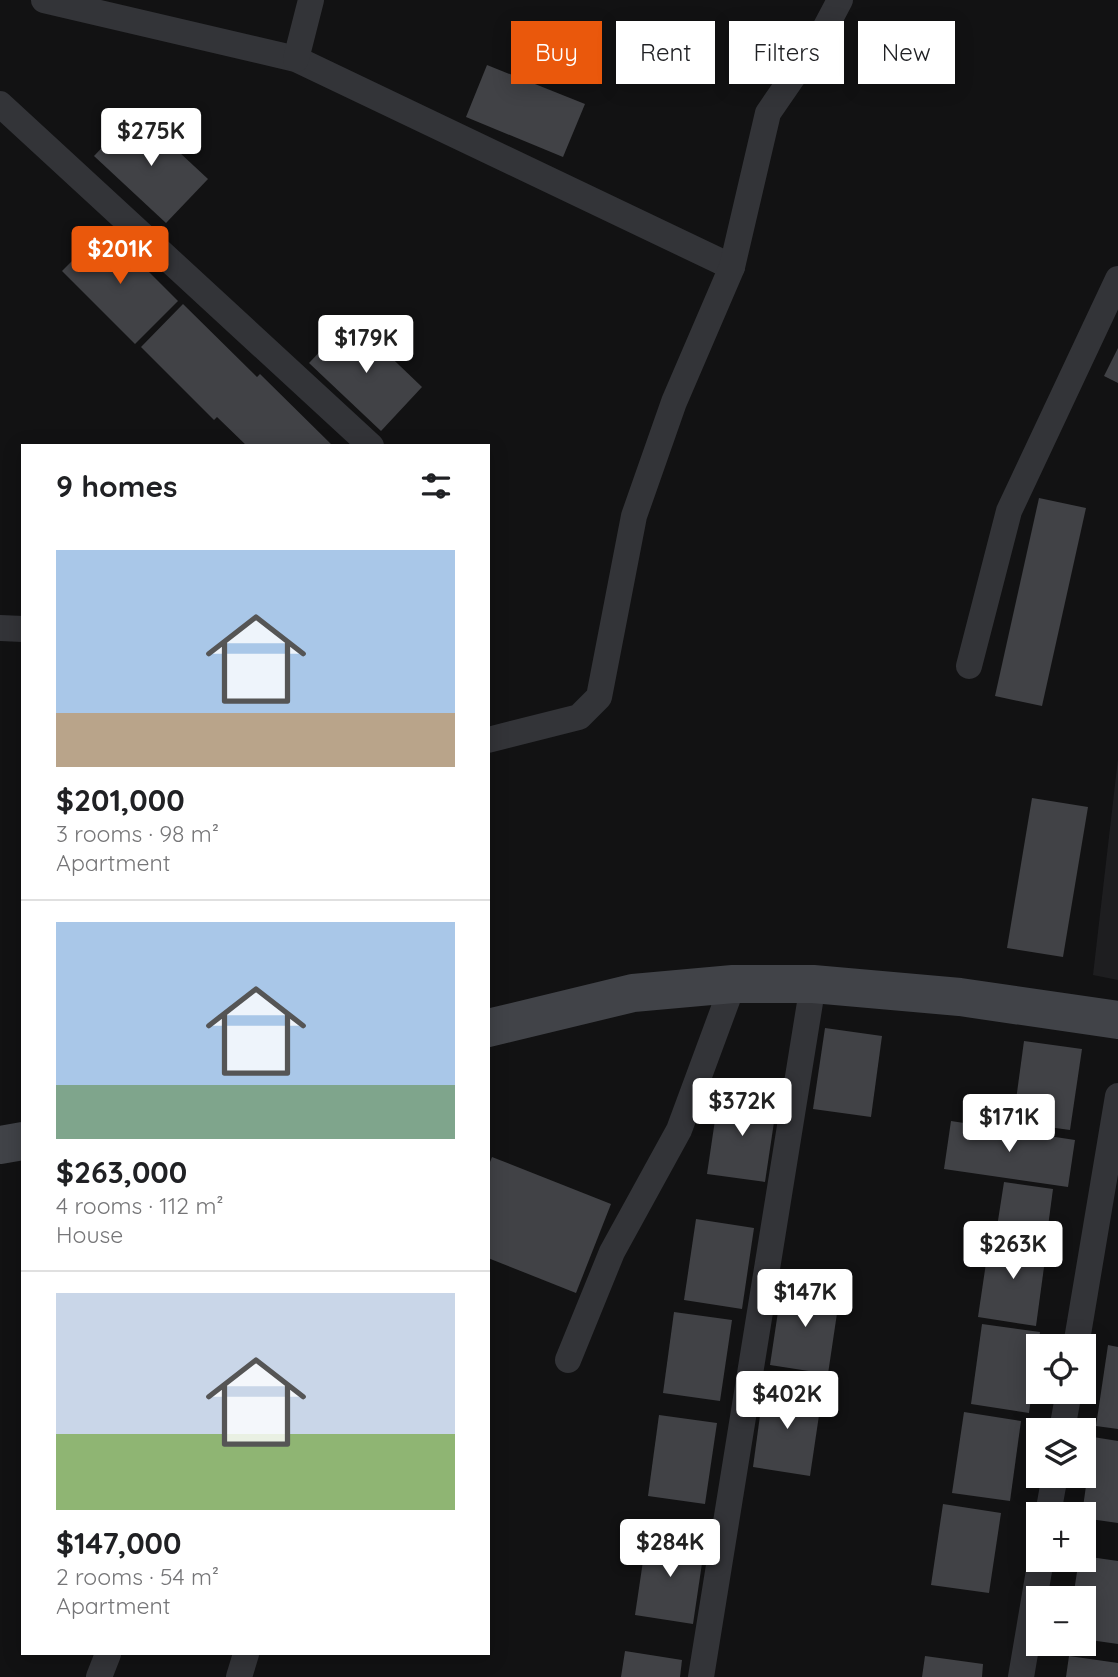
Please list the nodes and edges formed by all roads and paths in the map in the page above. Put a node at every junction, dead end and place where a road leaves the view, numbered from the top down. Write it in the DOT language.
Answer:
graph roads {
  1 [pos="44,0"];
  2 [pos="311,0"];
  3 [pos="840,0"];
  4 [pos="296,59"];
  5 [pos="0,104"];
  6 [pos="732,267"];
  7 [pos="1118,279"];
  8 [pos="369,444"];
  9 [pos="0,628"];
  10 [pos="21,629"];
  11 [pos="969,666"];
  12 [pos="490,739"];
  13 [pos="733,984"];
  14 [pos="813,984"];
  15 [pos="1118,1020"];
  16 [pos="490,1028"];
  17 [pos="1118,1096"];
  18 [pos="21,1142"];
  19 [pos="0,1144"];
  20 [pos="1078,1334"];
  21 [pos="568,1360"];
  22 [pos="1039,1572"];
  23 [pos="108,1655"];
  24 [pos="246,1655"];
  25 [pos="99,1677"];
  26 [pos="239,1677"];
  27 [pos="702,1677"];
  28 [pos="1021,1677"];
  1 -- 4 [label="street"];
  2 -- 4 [label="street"];
  3 -- 6 [label="street"];
  4 -- 6 [label="street"];
  5 -- 8 [label="street"];
  6 -- 12 [label="street"];
  7 -- 11 [label="street"];
  9 -- 10 [label="street"];
  13 -- 14 [label="street"];
  13 -- 16 [label="street"];
  13 -- 21 [label="street"];
  14 -- 15 [label="street"];
  14 -- 27 [label="street"];
  17 -- 20 [label="street"];
  18 -- 19 [label="street"];
  22 -- 28 [label="street"];
  23 -- 25 [label="street"];
  24 -- 26 [label="street"];
}
